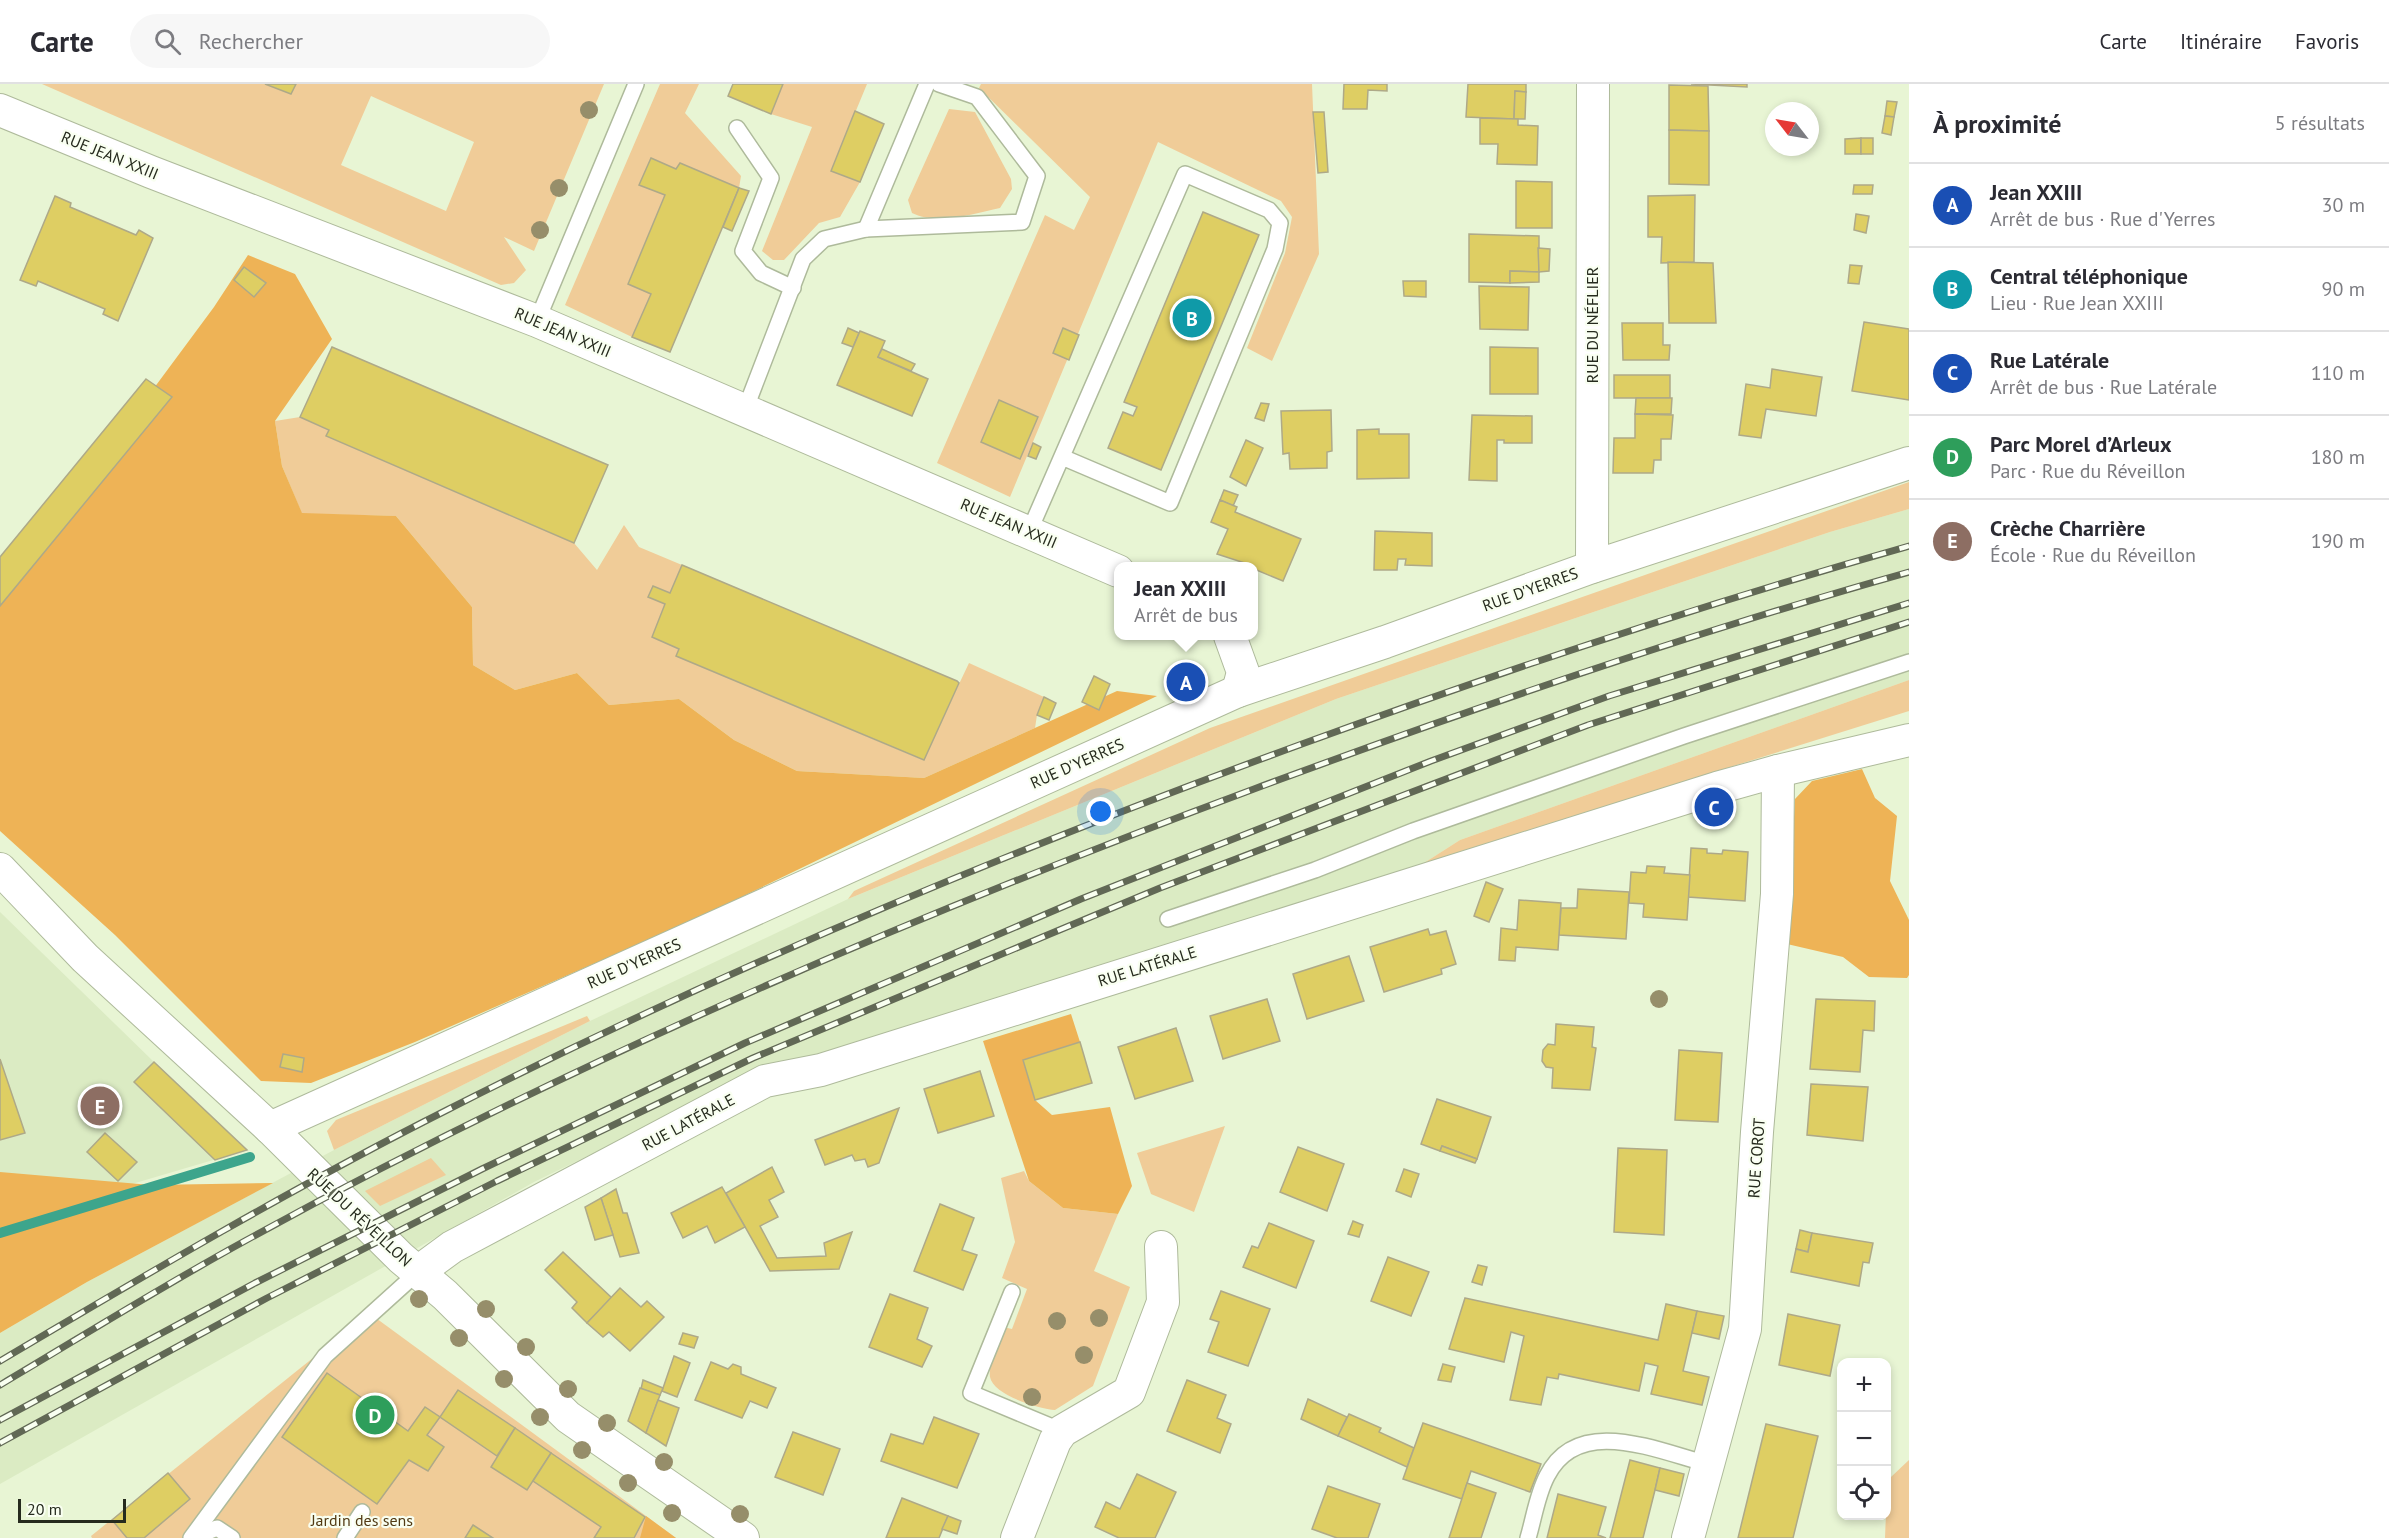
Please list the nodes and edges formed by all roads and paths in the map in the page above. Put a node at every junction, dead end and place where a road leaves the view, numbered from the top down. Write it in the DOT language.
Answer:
graph roads {
  1 [pos="636,84"];
  2 [pos="927,84"];
  3 [pos="939,84"];
  4 [pos="1593,84"];
  5 [pos="0,110"];
  6 [pos="737,128"];
  7 [pos="866,229"];
  8 [pos="793,288"];
  9 [pos="537,321"];
  10 [pos="745,410"];
  11 [pos="1062,457"];
  12 [pos="1909,463"];
  13 [pos="1029,532"];
  14 [pos="1592,567"];
  15 [pos="1114,569"];
  16 [pos="1231,640"];
  17 [pos="1909,662"];
  18 [pos="1238,691"];
  19 [pos="1909,740"];
  20 [pos="1778,771"];
  21 [pos="0,869"];
  22 [pos="1168,919"];
  23 [pos="270,1128"];
  24 [pos="1161,1247"];
  25 [pos="418,1272"];
  26 [pos="1012,1292"];
  27 [pos="1062,1431"];
  28 [pos="1708,1464"];
  29 [pos="362,1512"];
  30 [pos="192,1538"];
  31 [pos="232,1538"];
  32 [pos="345,1538"];
  33 [pos="743,1538"];
  34 [pos="1017,1538"];
  35 [pos="1528,1538"];
  36 [pos="1688,1538"];
  1 -- 9 [label="lane"];
  2 -- 7 [label="lane"];
  3 -- 7 [label="lane"];
  4 -- 14 [label="street, RUE DU NÉFLIER"];
  5 -- 9 [label="street, RUE JEAN XXIII"];
  6 -- 8 [label="lane"];
  7 -- 8 [label="lane"];
  8 -- 10 [label="lane"];
  9 -- 10 [label="street, RUE JEAN XXIII"];
  10 -- 13 [label="street, RUE JEAN XXIII"];
  11 -- 11 [label="lane"];
  11 -- 13 [label="lane"];
  12 -- 14 [label="street, RUE D'YERRES"];
  13 -- 15 [label="street, RUE JEAN XXIII"];
  14 -- 18 [label="street, RUE D'YERRES"];
  16 -- 18 [label="street"];
  17 -- 22 [label="lane"];
  18 -- 23 [label="street, RUE D'YERRES"];
  19 -- 20 [label="street, RUE LATÉRALE"];
  20 -- 25 [label="street, RUE LATÉRALE"];
  20 -- 28 [label="street, RUE COROT"];
  21 -- 23 [label="street, RUE DU RÉVEILLON"];
  23 -- 25 [label="street, RUE DU RÉVEILLON"];
  24 -- 27 [label="street"];
  25 -- 30 [label="lane"];
  25 -- 33 [label="street, RUE DU RÉVEILLON"];
  26 -- 27 [label="lane"];
  27 -- 34 [label="street"];
  28 -- 35 [label="lane"];
  28 -- 36 [label="street, RUE COROT"];
  29 -- 32 [label="lane"];
  30 -- 31 [label="lane"];
}
